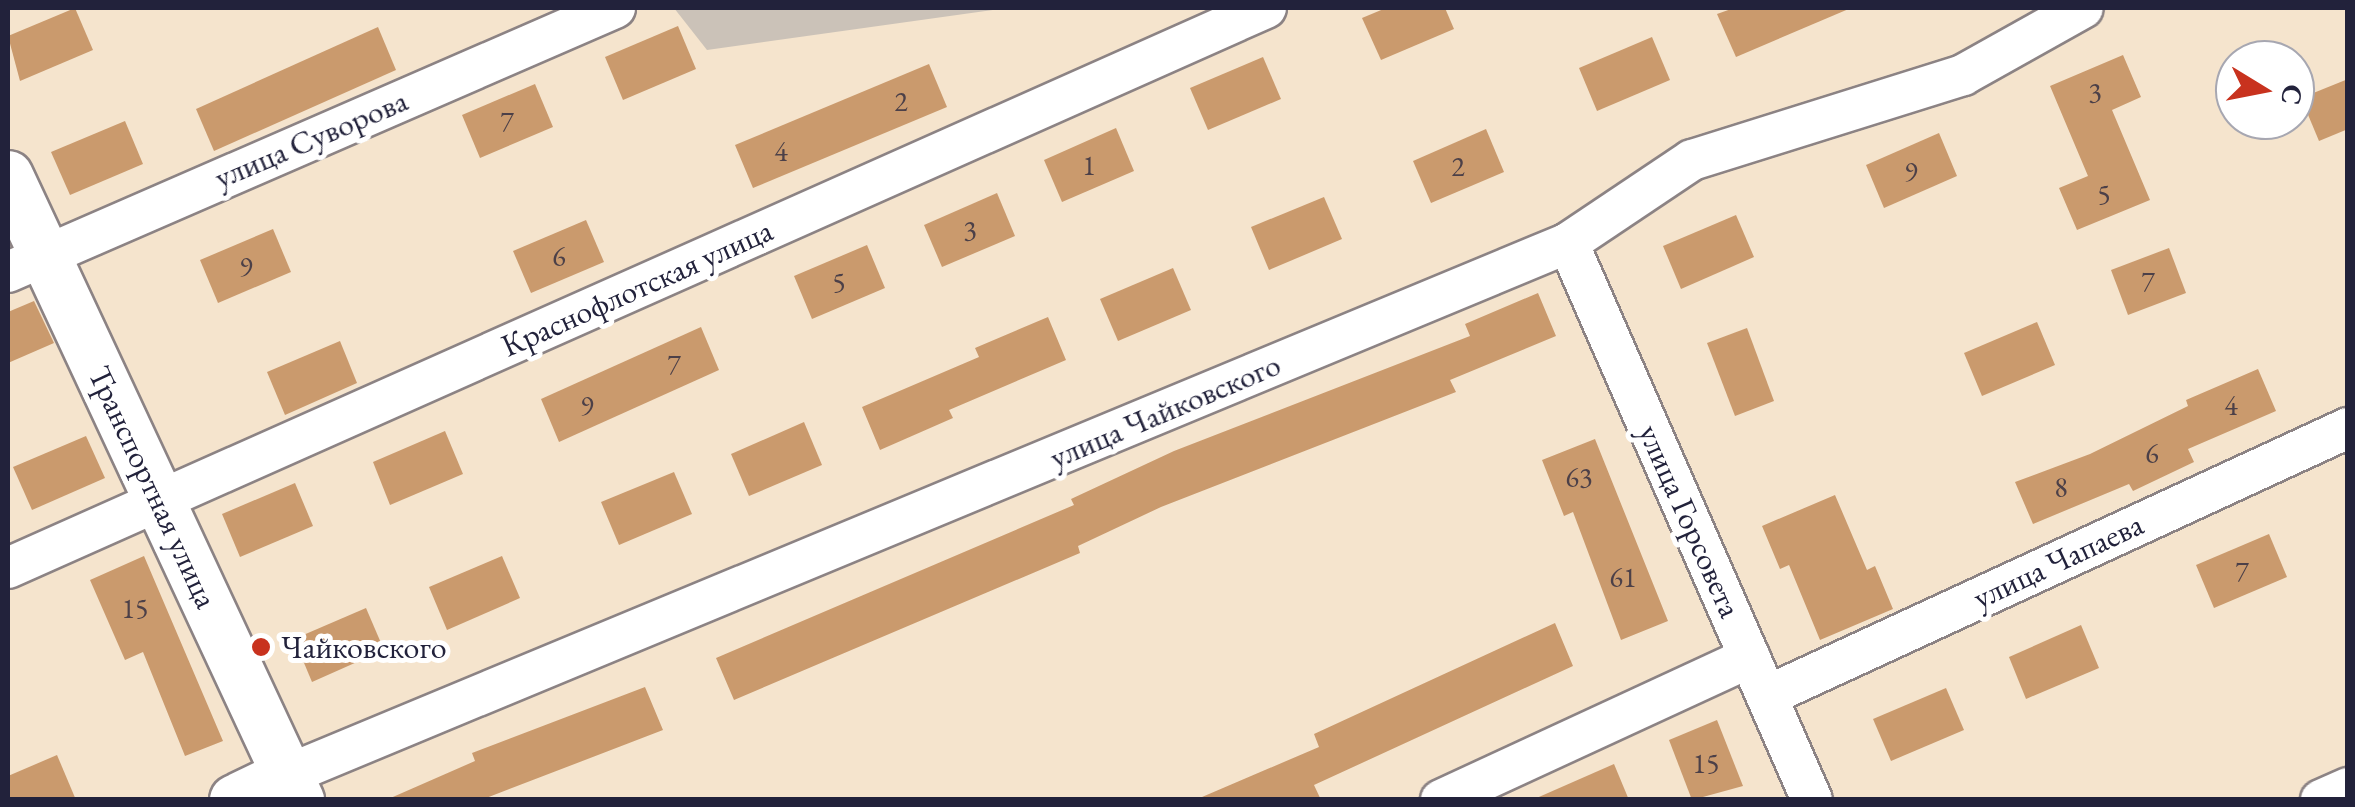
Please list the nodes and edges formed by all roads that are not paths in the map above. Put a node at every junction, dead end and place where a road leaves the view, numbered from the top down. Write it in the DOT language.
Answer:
graph roads {
  1 [pos="614,8"];
  2 [pos="1266,8"];
  3 [pos="2084,8"];
  4 [pos="8,176"];
  5 [pos="1568,243"];
  6 [pos="26,263"];
  7 [pos="2348,428"];
  8 [pos="160,501"];
  9 [pos="8,568"];
  10 [pos="1750,657"];
  11 [pos="1769,695"];
  12 [pos="293,787"];
  13 [pos="2348,788"];
  14 [pos="235,800"];
  15 [pos="1441,800"];
  16 [pos="1812,800"];
  17 [pos="2321,800"];
  1 -- 6 [label="street, улица Суворова"];
  2 -- 8 [label="street, Краснофлотская улица"];
  3 -- 5 [label="street, улица Чайковского"];
  4 -- 6 [label="street, Транспортная улица"];
  5 -- 10 [label="street, улица Горсовета"];
  5 -- 12 [label="street, улица Чайковского"];
  6 -- 8 [label="street, Транспортная улица"];
  7 -- 11 [label="street, улица Чапаева"];
  8 -- 9 [label="street, Краснофлотская улица"];
  8 -- 12 [label="street, Транспортная улица"];
  10 -- 11 [label="street, улица Горсовета"];
  10 -- 15 [label="street"];
  11 -- 16 [label="street, улица Горсовета"];
  12 -- 14 [label="street, улица Чайковского"];
  13 -- 17 [label="street"];
}
